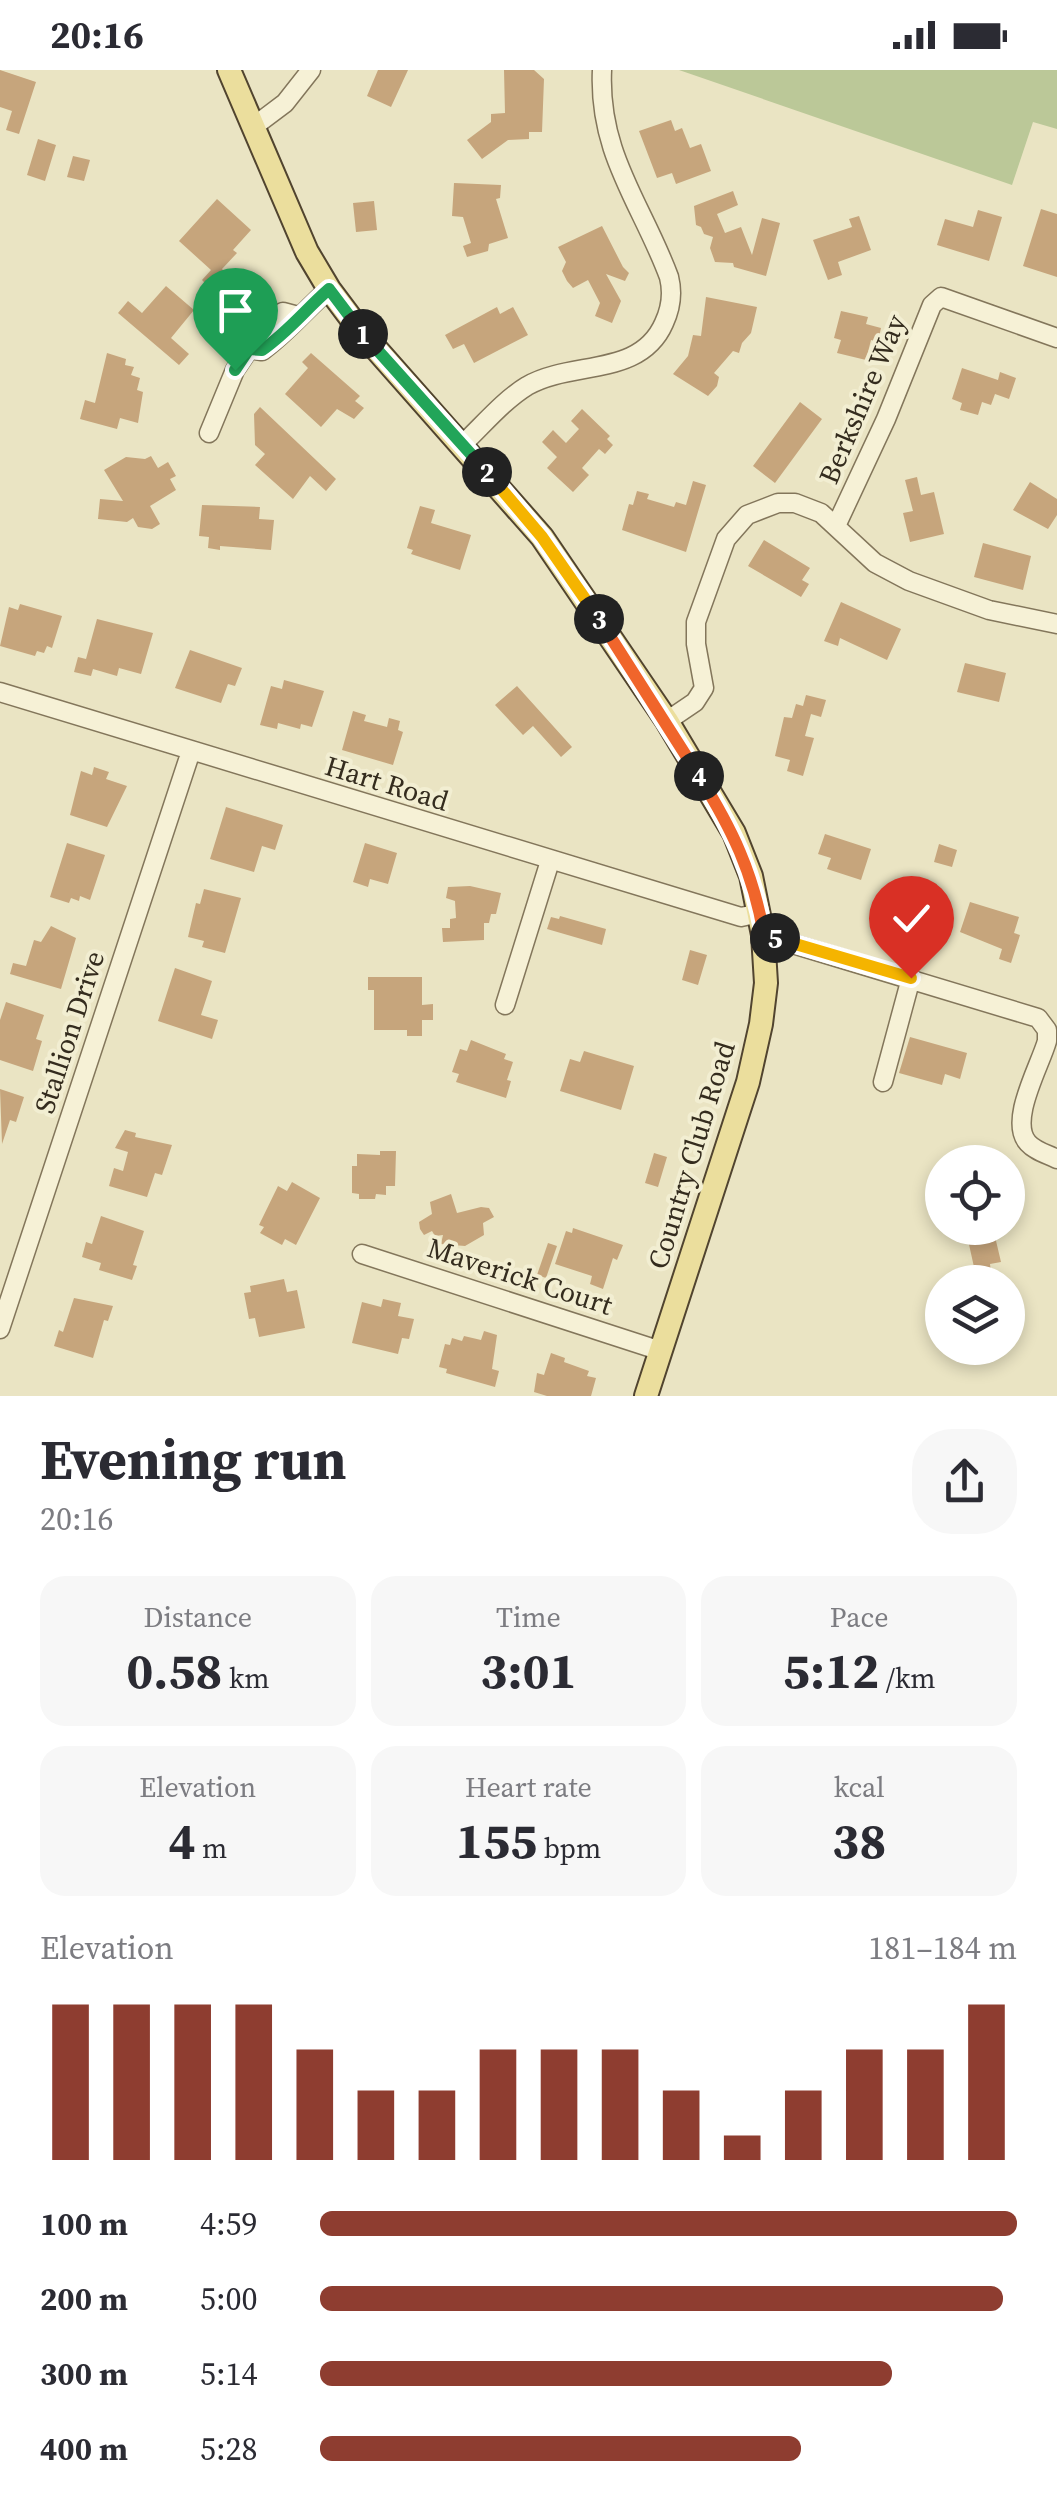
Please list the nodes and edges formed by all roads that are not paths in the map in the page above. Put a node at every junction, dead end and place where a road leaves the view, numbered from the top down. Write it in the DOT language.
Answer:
graph roads {
  1 [pos="229,70"];
  2 [pos="311,70"];
  3 [pos="602,70"];
  4 [pos="253,127"];
  5 [pos="329,289"];
  6 [pos="1057,338"];
  7 [pos="208,433"];
  8 [pos="463,444"];
  9 [pos="836,526"];
  10 [pos="1057,624"];
  11 [pos="0,692"];
  12 [pos="666,721"];
  13 [pos="191,751"];
  14 [pos="550,861"];
  15 [pos="762,924"];
  16 [pos="911,978"];
  17 [pos="504,1005"];
  18 [pos="1027,1012"];
  19 [pos="1057,1021"];
  20 [pos="884,1082"];
  21 [pos="1057,1159"];
  22 [pos="362,1254"];
  23 [pos="0,1330"];
  24 [pos="661,1351"];
  25 [pos="646,1396"];
  1 -- 4 [label="main road, Country Club Road"];
  2 -- 4 [label="street"];
  3 -- 8 [label="street"];
  4 -- 5 [label="main road, Country Club Road"];
  5 -- 7 [label="street"];
  5 -- 8 [label="main road, Country Club Road"];
  6 -- 9 [label="street, Berkshire Way"];
  8 -- 12 [label="main road, Country Club Road"];
  9 -- 10 [label="street"];
  9 -- 12 [label="street"];
  11 -- 13 [label="street, Hart Road"];
  12 -- 15 [label="main road, Country Club Road"];
  13 -- 14 [label="street, Hart Road"];
  13 -- 23 [label="street, Stallion Drive"];
  14 -- 15 [label="street, Hart Road"];
  14 -- 17 [label="street"];
  15 -- 16 [label="street, Hart Road"];
  15 -- 24 [label="main road, Country Club Road"];
  16 -- 18 [label="street, Hart Road"];
  16 -- 20 [label="street"];
  18 -- 19 [label="street, Hart Road"];
  18 -- 21 [label="street"];
  22 -- 24 [label="street, Maverick Court"];
  24 -- 25 [label="main road, Country Club Road"];
}
